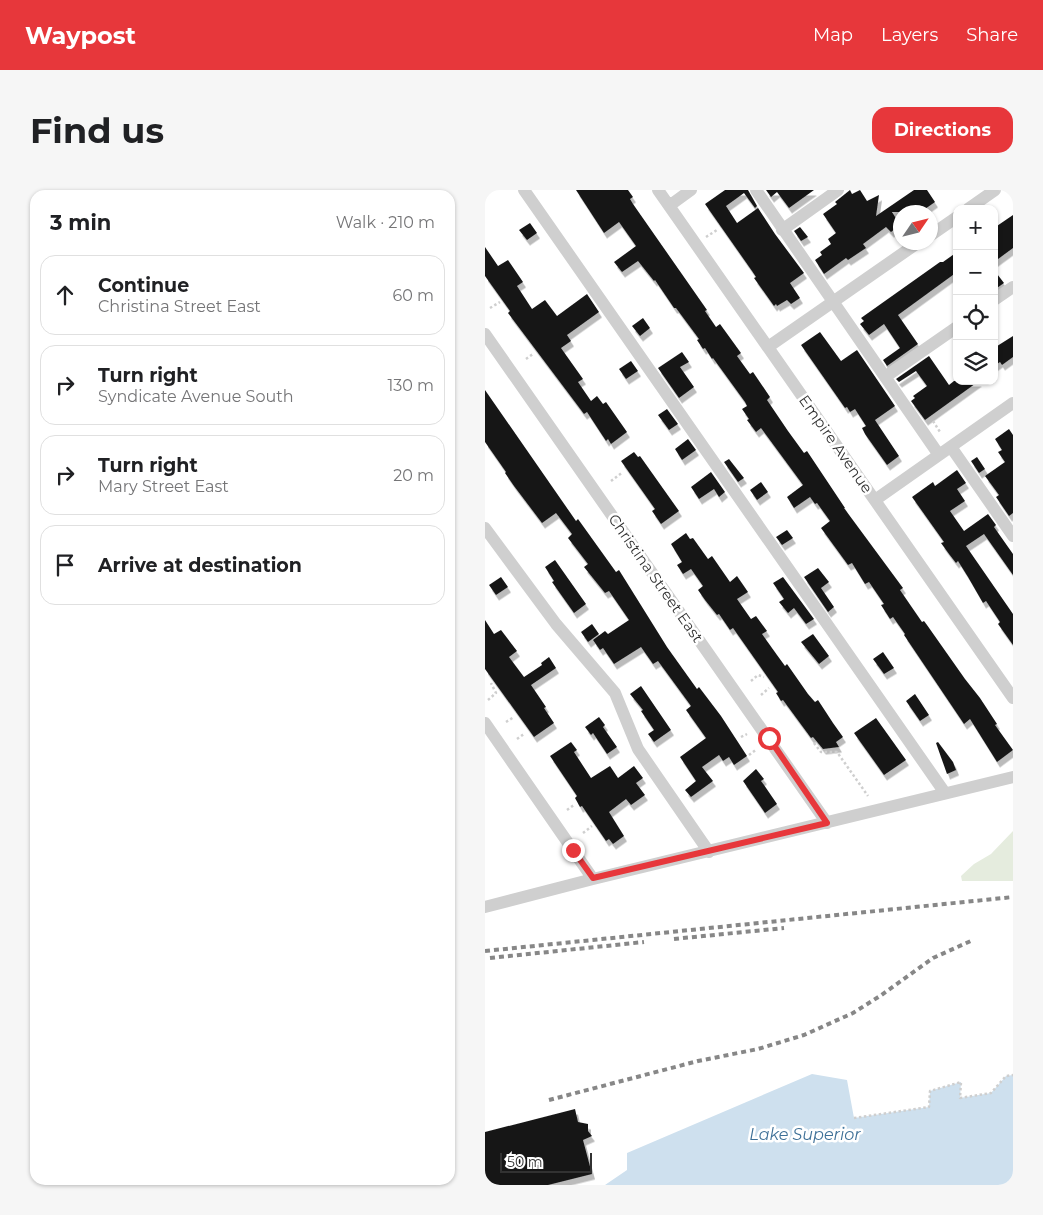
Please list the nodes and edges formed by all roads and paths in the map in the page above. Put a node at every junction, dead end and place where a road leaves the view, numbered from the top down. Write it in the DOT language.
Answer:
graph roads {
  1 [pos="524,190"];
  2 [pos="658,190"];
  3 [pos="691,190"];
  4 [pos="755,190"];
  5 [pos="838,190"];
  6 [pos="995,190"];
  7 [pos="974,205"];
  8 [pos="669,206"];
  9 [pos="953,219"];
  10 [pos="782,230"];
  11 [pos="938,230"];
  12 [pos="908,250"];
  13 [pos="1013,287"];
  14 [pos="998,297"];
  15 [pos="500,302"];
  16 [pos="833,303"];
  17 [pos="490,308"];
  18 [pos="953,330"];
  19 [pos="485,334"];
  20 [pos="769,347"];
  21 [pos="533,354"];
  22 [pos="526,359"];
  23 [pos="885,378"];
  24 [pos="1013,403"];
  25 [pos="933,421"];
  26 [pos="940,432"];
  27 [pos="951,447"];
  28 [pos="939,455"];
  29 [pos="623,472"];
  30 [pos="611,481"];
  31 [pos="875,500"];
  32 [pos="485,528"];
  33 [pos="1013,536"];
  34 [pos="763,677"];
  35 [pos="751,681"];
  36 [pos="491,682"];
  37 [pos="769,688"];
  38 [pos="761,695"];
  39 [pos="1013,698"];
  40 [pos="488,700"];
  41 [pos="514,717"];
  42 [pos="506,722"];
  43 [pos="485,723"];
  44 [pos="524,734"];
  45 [pos="747,734"];
  46 [pos="741,737"];
  47 [pos="517,739"];
  48 [pos="813,743"];
  49 [pos="757,749"];
  50 [pos="749,755"];
  51 [pos="1013,778"];
  52 [pos="945,793"];
  53 [pos="868,796"];
  54 [pos="574,805"];
  55 [pos="567,810"];
  56 [pos="827,823"];
  57 [pos="592,826"];
  58 [pos="583,833"];
  59 [pos="709,852"];
  60 [pos="593,878"];
  61 [pos="485,907"];
  62 [pos="1013,1074"];
  63 [pos="854,1118"];
  1 -- 52 [label="street"];
  2 -- 8 [label="street, Empire Avenue"];
  3 -- 8 [label="street"];
  4 -- 10 [label="street"];
  5 -- 10 [label="street"];
  6 -- 7 [label="street"];
  8 -- 20 [label="street, Empire Avenue"];
  9 -- 11 [label="street"];
  10 -- 16 [label="street"];
  12 -- 16 [label="street"];
  13 -- 14 [label="street"];
  15 -- 17 [label="path"];
  16 -- 20 [label="street"];
  16 -- 23 [label="street"];
  18 -- 23 [label="street"];
  19 -- 56 [label="street, Christina Street East"];
  20 -- 31 [label="street, Empire Avenue"];
  21 -- 22 [label="path"];
  23 -- 28 [label="street"];
  24 -- 27 [label="street"];
  25 -- 26 [label="path"];
  27 -- 28 [label="street"];
  27 -- 33 [label="street"];
  28 -- 31 [label="street"];
  29 -- 30 [label="path"];
  31 -- 39 [label="street, Empire Avenue"];
  32 -- 59 [label="street"];
  34 -- 35 [label="path"];
  36 -- 40 [label="path"];
  37 -- 38 [label="path"];
  41 -- 42 [label="path"];
  43 -- 60 [label="street"];
  44 -- 47 [label="path"];
  45 -- 46 [label="path"];
  48 -- 53 [label="path"];
  49 -- 50 [label="path"];
  51 -- 52 [label="street"];
  52 -- 56 [label="street"];
  54 -- 55 [label="path"];
  56 -- 59 [label="street"];
  57 -- 58 [label="path"];
  59 -- 60 [label="street"];
  60 -- 61 [label="street"];
  62 -- 63 [label="path"];
}
